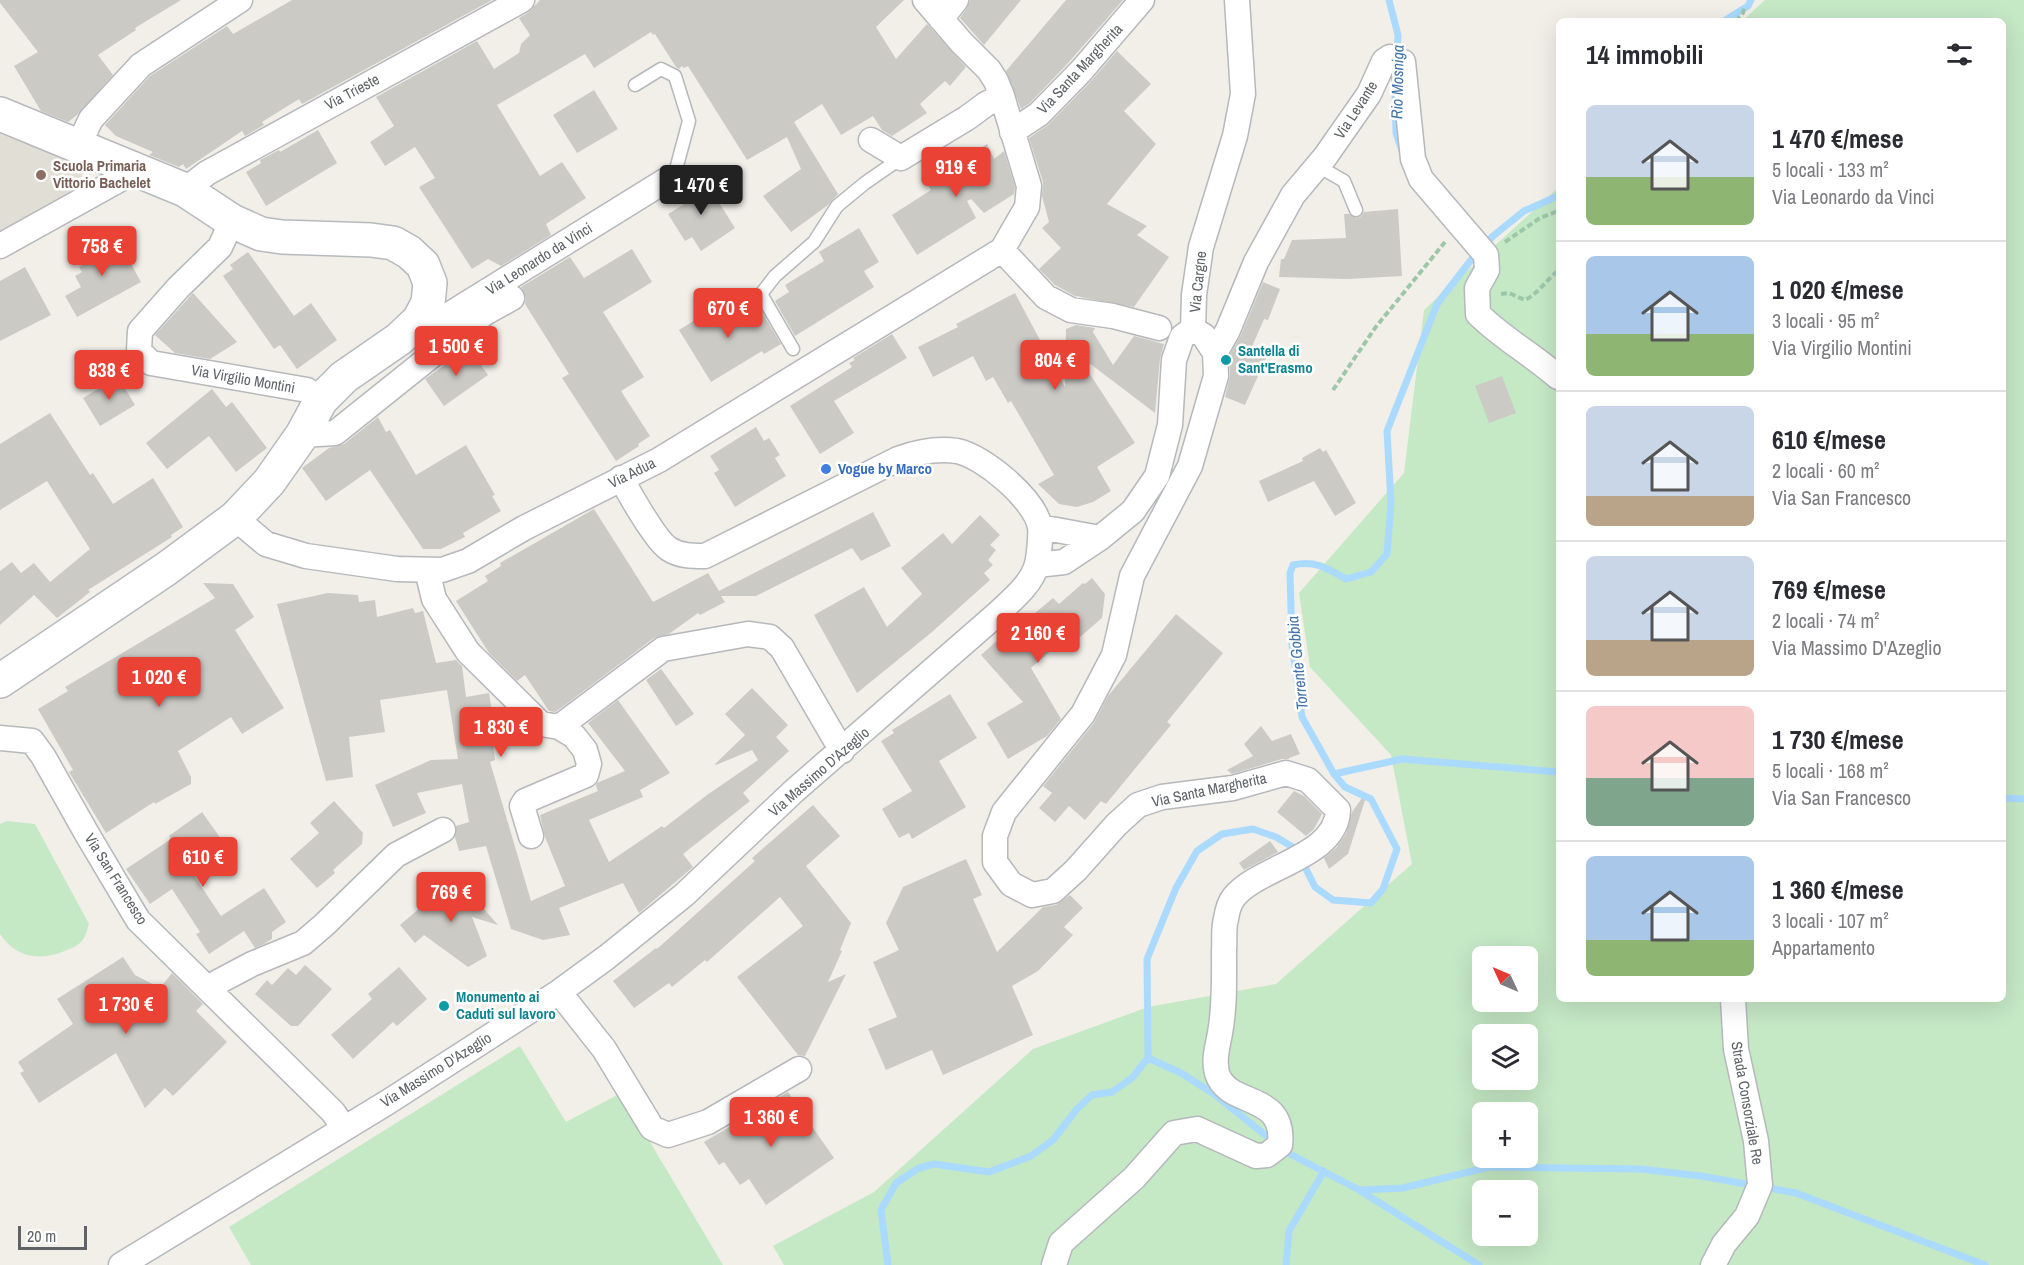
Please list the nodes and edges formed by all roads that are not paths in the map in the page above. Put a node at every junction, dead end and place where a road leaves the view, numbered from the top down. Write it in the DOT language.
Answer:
graph roads {
  1 [pos="240,0"];
  2 [pos="522,0"];
  3 [pos="925,0"];
  4 [pos="956,0"];
  5 [pos="1142,0"];
  6 [pos="1237,0"];
  7 [pos="941,19"];
  8 [pos="634,85"];
  9 [pos="1002,96"];
  10 [pos="0,114"];
  11 [pos="1012,132"];
  12 [pos="871,140"];
  13 [pos="78,146"];
  14 [pos="901,158"];
  15 [pos="1318,166"];
  16 [pos="135,171"];
  17 [pos="668,179"];
  18 [pos="185,190"];
  19 [pos="1356,210"];
  20 [pos="232,221"];
  21 [pos="0,246"];
  22 [pos="1002,250"];
  23 [pos="512,298"];
  24 [pos="1159,328"];
  25 [pos="1193,330"];
  26 [pos="407,333"];
  27 [pos="793,349"];
  28 [pos="1215,353"];
  29 [pos="1556,375"];
  30 [pos="321,400"];
  31 [pos="302,435"];
  32 [pos="621,478"];
  33 [pos="235,518"];
  34 [pos="1040,527"];
  35 [pos="1100,538"];
  36 [pos="1037,565"];
  37 [pos="428,570"];
  38 [pos="0,681"];
  39 [pos="559,727"];
  40 [pos="0,738"];
  41 [pos="842,751"];
  42 [pos="443,830"];
  43 [pos="531,836"];
  44 [pos="208,989"];
  45 [pos="559,992"];
  46 [pos="1733,1002"];
  47 [pos="799,1069"];
  48 [pos="344,1128"];
  49 [pos="122,1265"];
  50 [pos="1054,1265"];
  51 [pos="1713,1265"];
  1 -- 13 [label="street"];
  2 -- 18 [label="street, Via Trieste"];
  3 -- 7 [label="street"];
  4 -- 7 [label="street"];
  5 -- 11 [label="street, Via Santa Margherita"];
  6 -- 25 [label="street, Via Cargne"];
  7 -- 9 [label="street"];
  8 -- 17 [label="lane"];
  9 -- 11 [label="street"];
  9 -- 14 [label="street"];
  10 -- 13 [label="main road"];
  11 -- 22 [label="street"];
  12 -- 14 [label="street"];
  13 -- 16 [label="main road"];
  14 -- 27 [label="lane"];
  15 -- 19 [label="lane"];
  15 -- 28 [label="street, Via Levante"];
  15 -- 29 [label="street, Via Levante"];
  16 -- 18 [label="main road"];
  16 -- 21 [label="street"];
  17 -- 26 [label="street, Via Leonardo da Vinci"];
  18 -- 20 [label="main road"];
  20 -- 26 [label="main road, Via Leonardo da Vinci"];
  20 -- 30 [label="street, Via Virgilio Montini"];
  22 -- 24 [label="street"];
  22 -- 32 [label="street, Via Adua"];
  23 -- 31 [label="street"];
  25 -- 28 [label="street"];
  25 -- 35 [label="street, Via Cargne"];
  26 -- 30 [label="main road, Via Leonardo da Vinci"];
  28 -- 50 [label="street, Via Santa Margherita"];
  30 -- 31 [label="main road"];
  31 -- 33 [label="main road"];
  32 -- 34 [label="street"];
  32 -- 37 [label="street, Via Adua"];
  33 -- 37 [label="street, Via Adua"];
  33 -- 38 [label="main road"];
  34 -- 35 [label="street"];
  34 -- 36 [label="street, Via Massimo D'Azeglio"];
  35 -- 36 [label="street, Via Cargne"];
  36 -- 41 [label="street, Via Massimo D'Azeglio"];
  37 -- 39 [label="street"];
  39 -- 41 [label="street"];
  39 -- 43 [label="street"];
  40 -- 44 [label="street, Via San Francesco"];
  41 -- 45 [label="street, Via Massimo D'Azeglio"];
  42 -- 44 [label="street"];
  44 -- 48 [label="street, Via San Francesco"];
  45 -- 47 [label="street"];
  45 -- 48 [label="street, Via Massimo D'Azeglio"];
  46 -- 51 [label="street, Strada Consorziale Re"];
  48 -- 49 [label="street, Via Massimo D'Azeglio"];
}
